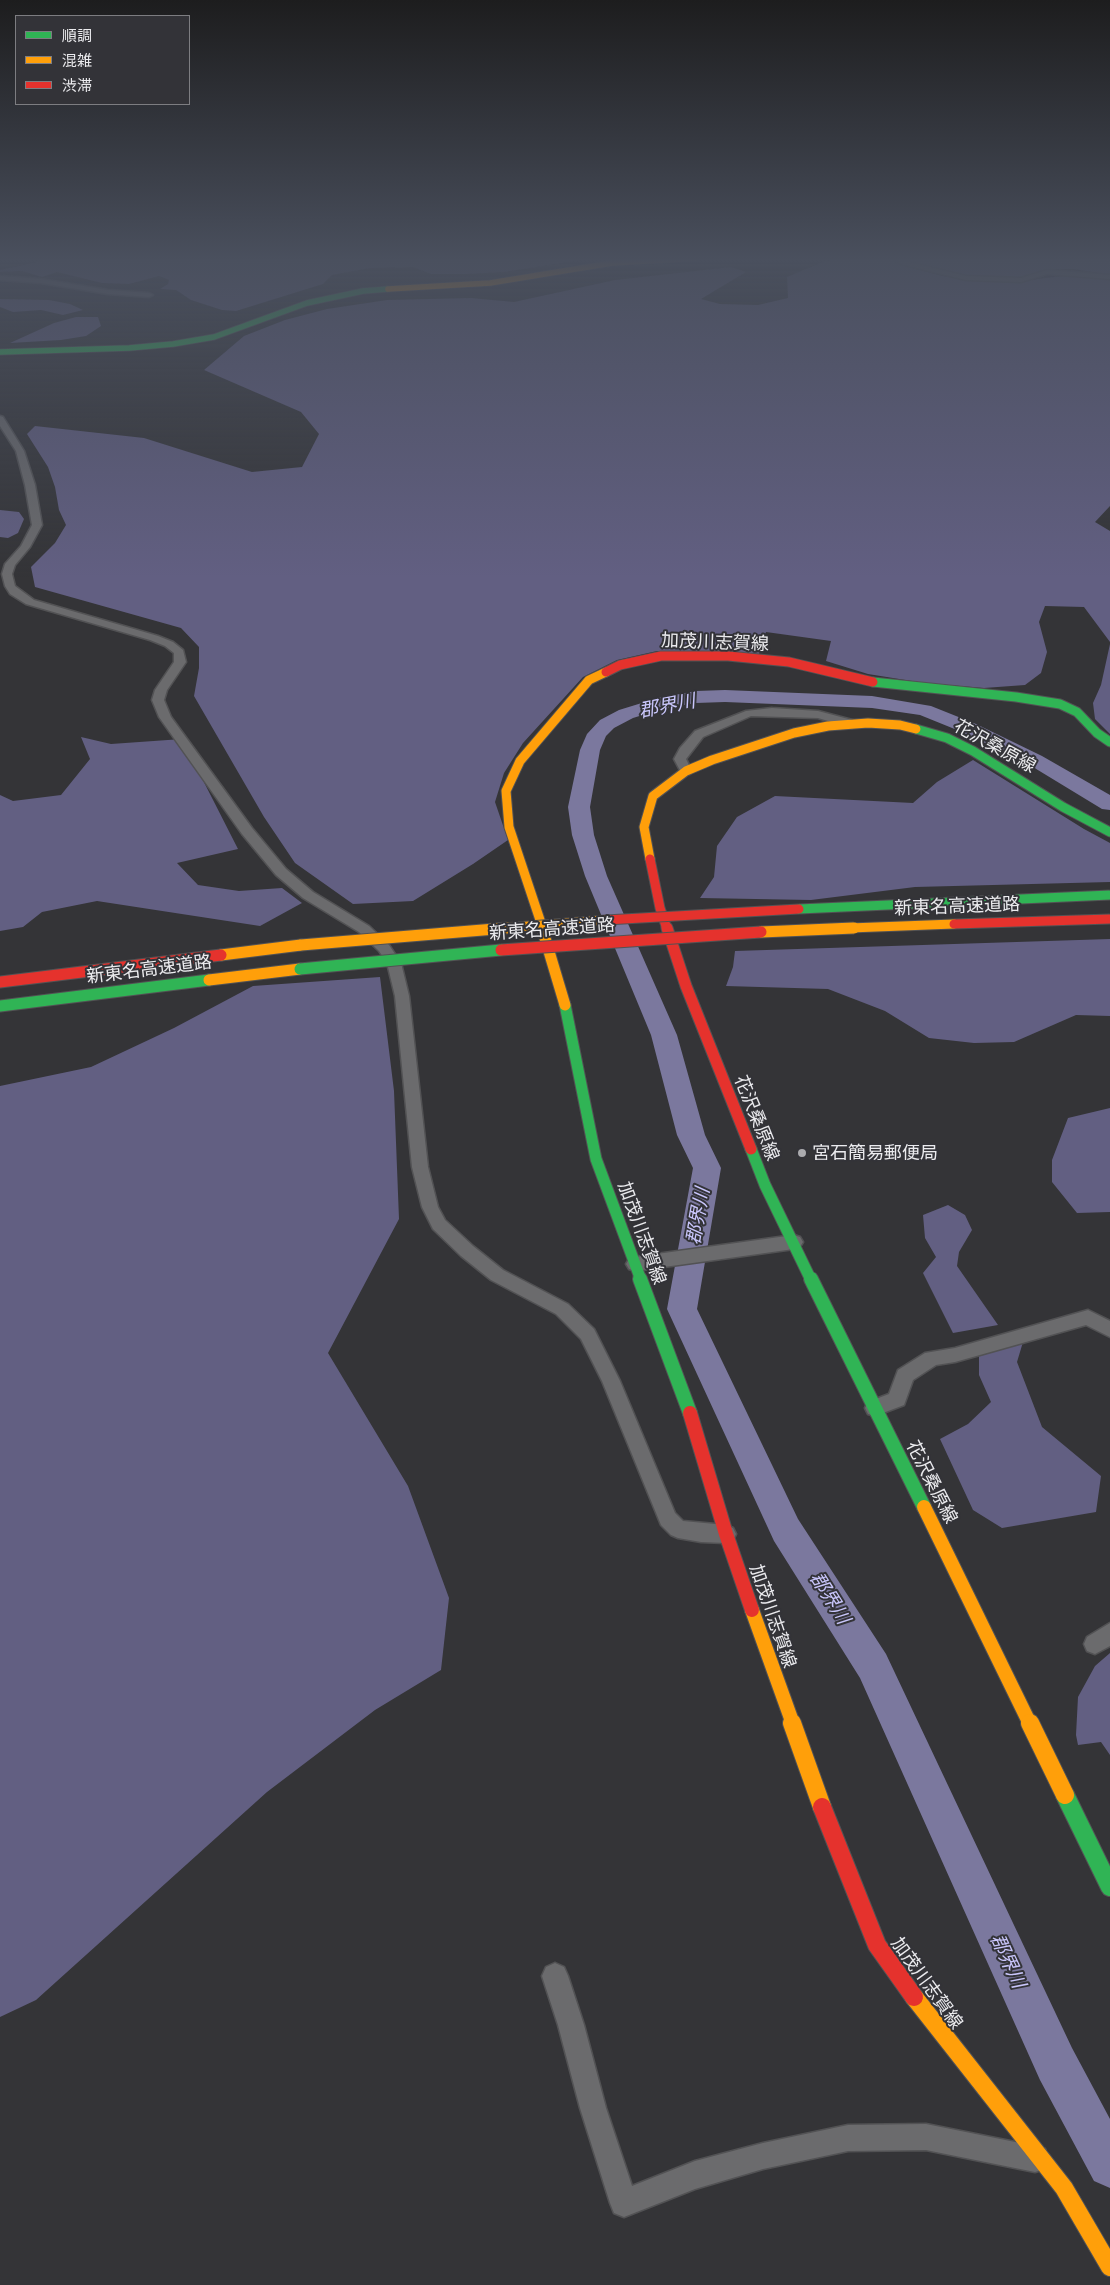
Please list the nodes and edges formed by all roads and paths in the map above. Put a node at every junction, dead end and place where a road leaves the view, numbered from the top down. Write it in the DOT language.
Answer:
graph roads {
  1 [pos="0,419"];
  2 [pos="852,724"];
  3 [pos="1110,742"];
  4 [pos="686,771"];
  5 [pos="1110,832"];
  6 [pos="1110,895"];
  7 [pos="1110,918"];
  8 [pos="0,982"];
  9 [pos="0,1006"];
  10 [pos="794,1242"];
  11 [pos="635,1264"];
  12 [pos="1110,1330"];
  13 [pos="875,1408"];
  14 [pos="726,1534"];
  15 [pos="1110,1887"];
  16 [pos="555,1976"];
  17 [pos="1040,2160"];
  18 [pos="1110,2267"];
  1 -- 14 [label="street"];
  2 -- 4 [label="main road, 花沢桑原線"];
  2 -- 4 [label="street"];
  2 -- 5 [label="main road, 花沢桑原線"];
  3 -- 11 [label="main road, 加茂川志賀線"];
  4 -- 10 [label="main road, 花沢桑原線"];
  6 -- 8 [label="main road, 新東名高速道路, bridge"];
  7 -- 9 [label="main road, 新東名高速道路, bridge"];
  10 -- 11 [label="street"];
  10 -- 13 [label="main road, 花沢桑原線"];
  11 -- 14 [label="main road, 加茂川志賀線"];
  12 -- 13 [label="street"];
  13 -- 15 [label="main road, 花沢桑原線"];
  14 -- 17 [label="main road, 加茂川志賀線"];
  16 -- 17 [label="street"];
  17 -- 18 [label="main road, 加茂川志賀線"];
}
